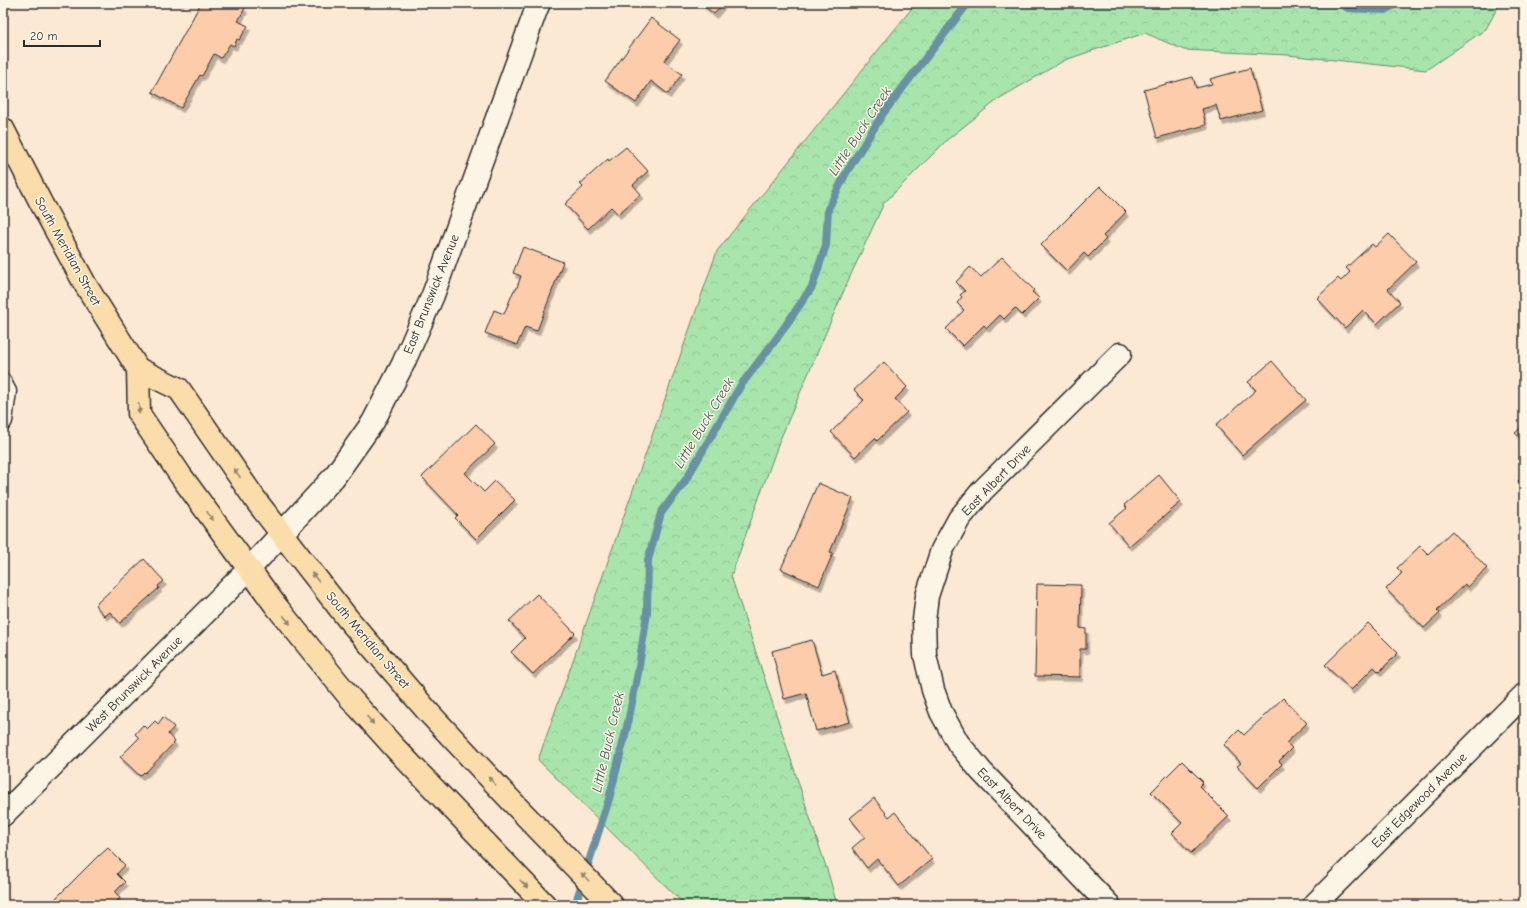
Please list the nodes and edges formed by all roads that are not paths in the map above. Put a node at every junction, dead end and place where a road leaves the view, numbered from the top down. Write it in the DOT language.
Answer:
graph roads {
  1 [pos="539,3"];
  2 [pos="3,129"];
  3 [pos="1120,354"];
  4 [pos="138,369"];
  5 [pos="3,380"];
  6 [pos="3,424"];
  7 [pos="282,534"];
  8 [pos="265,552"];
  9 [pos="249,570"];
  10 [pos="1524,695"];
  11 [pos="3,816"];
  12 [pos="545,905"];
  13 [pos="612,905"];
  14 [pos="1109,905"];
  15 [pos="1314,905"];
  1 -- 7 [label="street, East Brunswick Avenue"];
  2 -- 4 [label="main road, South Meridian Street"];
  3 -- 14 [label="street, East Albert Drive"];
  7 -- 4 [label="main road, South Meridian Street, one-way"];
  4 -- 9 [label="main road, one-way"];
  5 -- 6 [label="lane"];
  7 -- 8 [label="street, East Brunswick Avenue"];
  13 -- 7 [label="main road, South Meridian Street, one-way"];
  8 -- 9 [label="street, West Brunswick Avenue"];
  9 -- 11 [label="street, West Brunswick Avenue"];
  9 -- 12 [label="main road, one-way"];
  10 -- 15 [label="street, East Edgewood Avenue"];
}
